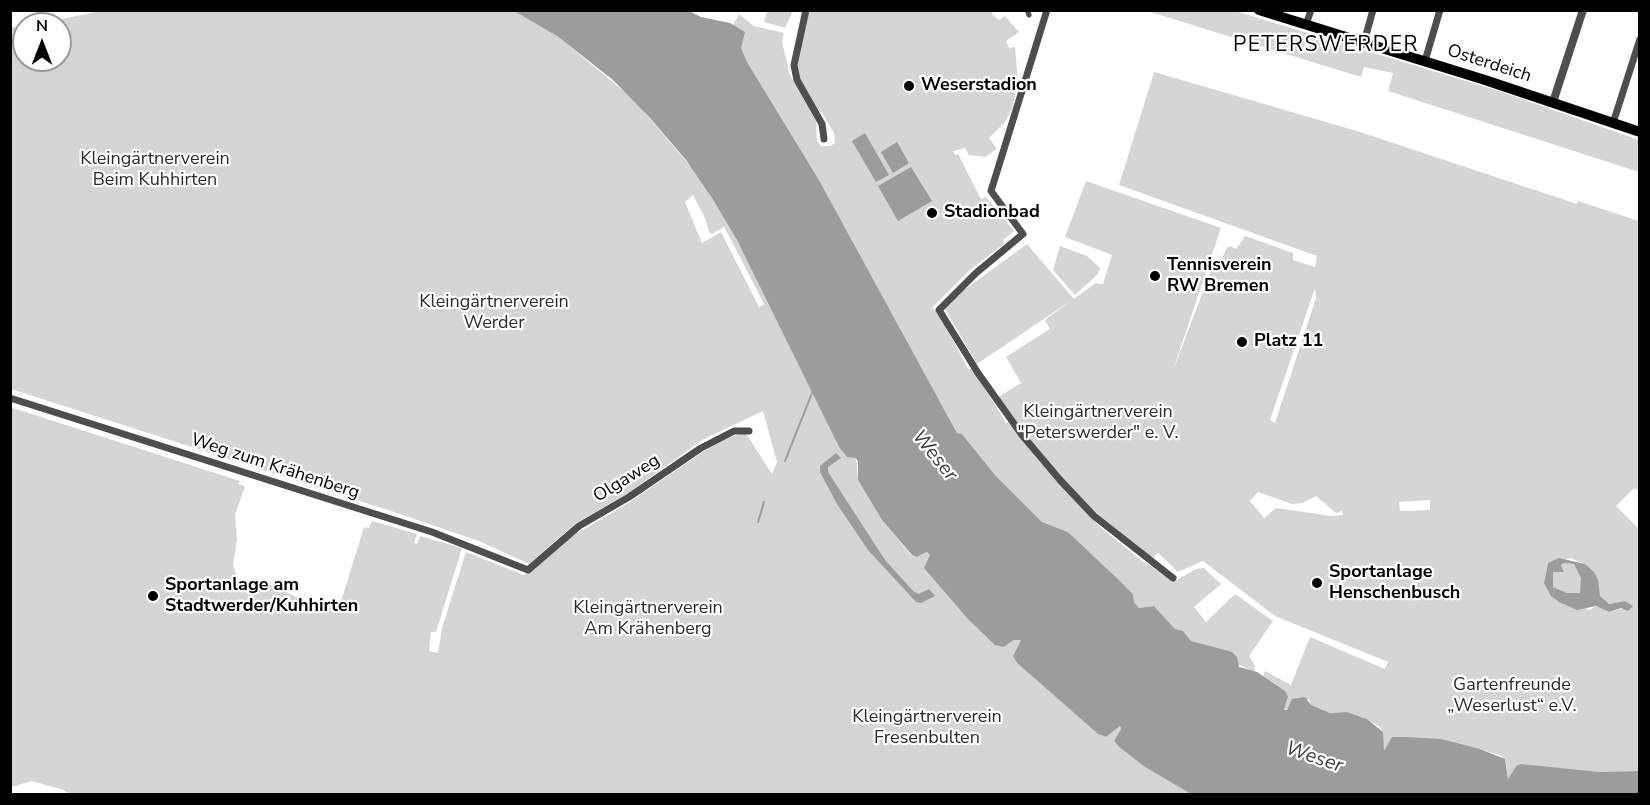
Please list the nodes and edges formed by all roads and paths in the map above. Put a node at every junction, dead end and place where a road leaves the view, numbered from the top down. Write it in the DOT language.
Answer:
graph roads {
  1 [pos="806,10"];
  2 [pos="1047,10"];
  3 [pos="1259,10"];
  4 [pos="1311,10"];
  5 [pos="1373,10"];
  6 [pos="1440,10"];
  7 [pos="1583,10"];
  8 [pos="1306,25"];
  9 [pos="1640,39"];
  10 [pos="1364,42"];
  11 [pos="1425,61"];
  12 [pos="1553,102"];
  13 [pos="1612,123"];
  14 [pos="1640,132"];
  15 [pos="824,139"];
  16 [pos="10,398"];
  17 [pos="749,431"];
  18 [pos="528,570"];
  19 [pos="1173,578"];
  1 -- 15 [label="street"];
  2 -- 19 [label="street"];
  3 -- 8 [label="main road, Osterdeich"];
  4 -- 8 [label="street"];
  5 -- 10 [label="street"];
  6 -- 11 [label="street"];
  7 -- 12 [label="street"];
  8 -- 10 [label="main road, Osterdeich"];
  9 -- 13 [label="street"];
  10 -- 11 [label="main road, Osterdeich"];
  11 -- 12 [label="main road, Osterdeich"];
  12 -- 13 [label="main road, Osterdeich"];
  13 -- 14 [label="main road, Osterdeich"];
  16 -- 18 [label="street, Weg zum Krähenberg"];
  17 -- 18 [label="street, Olgaweg"];
}
